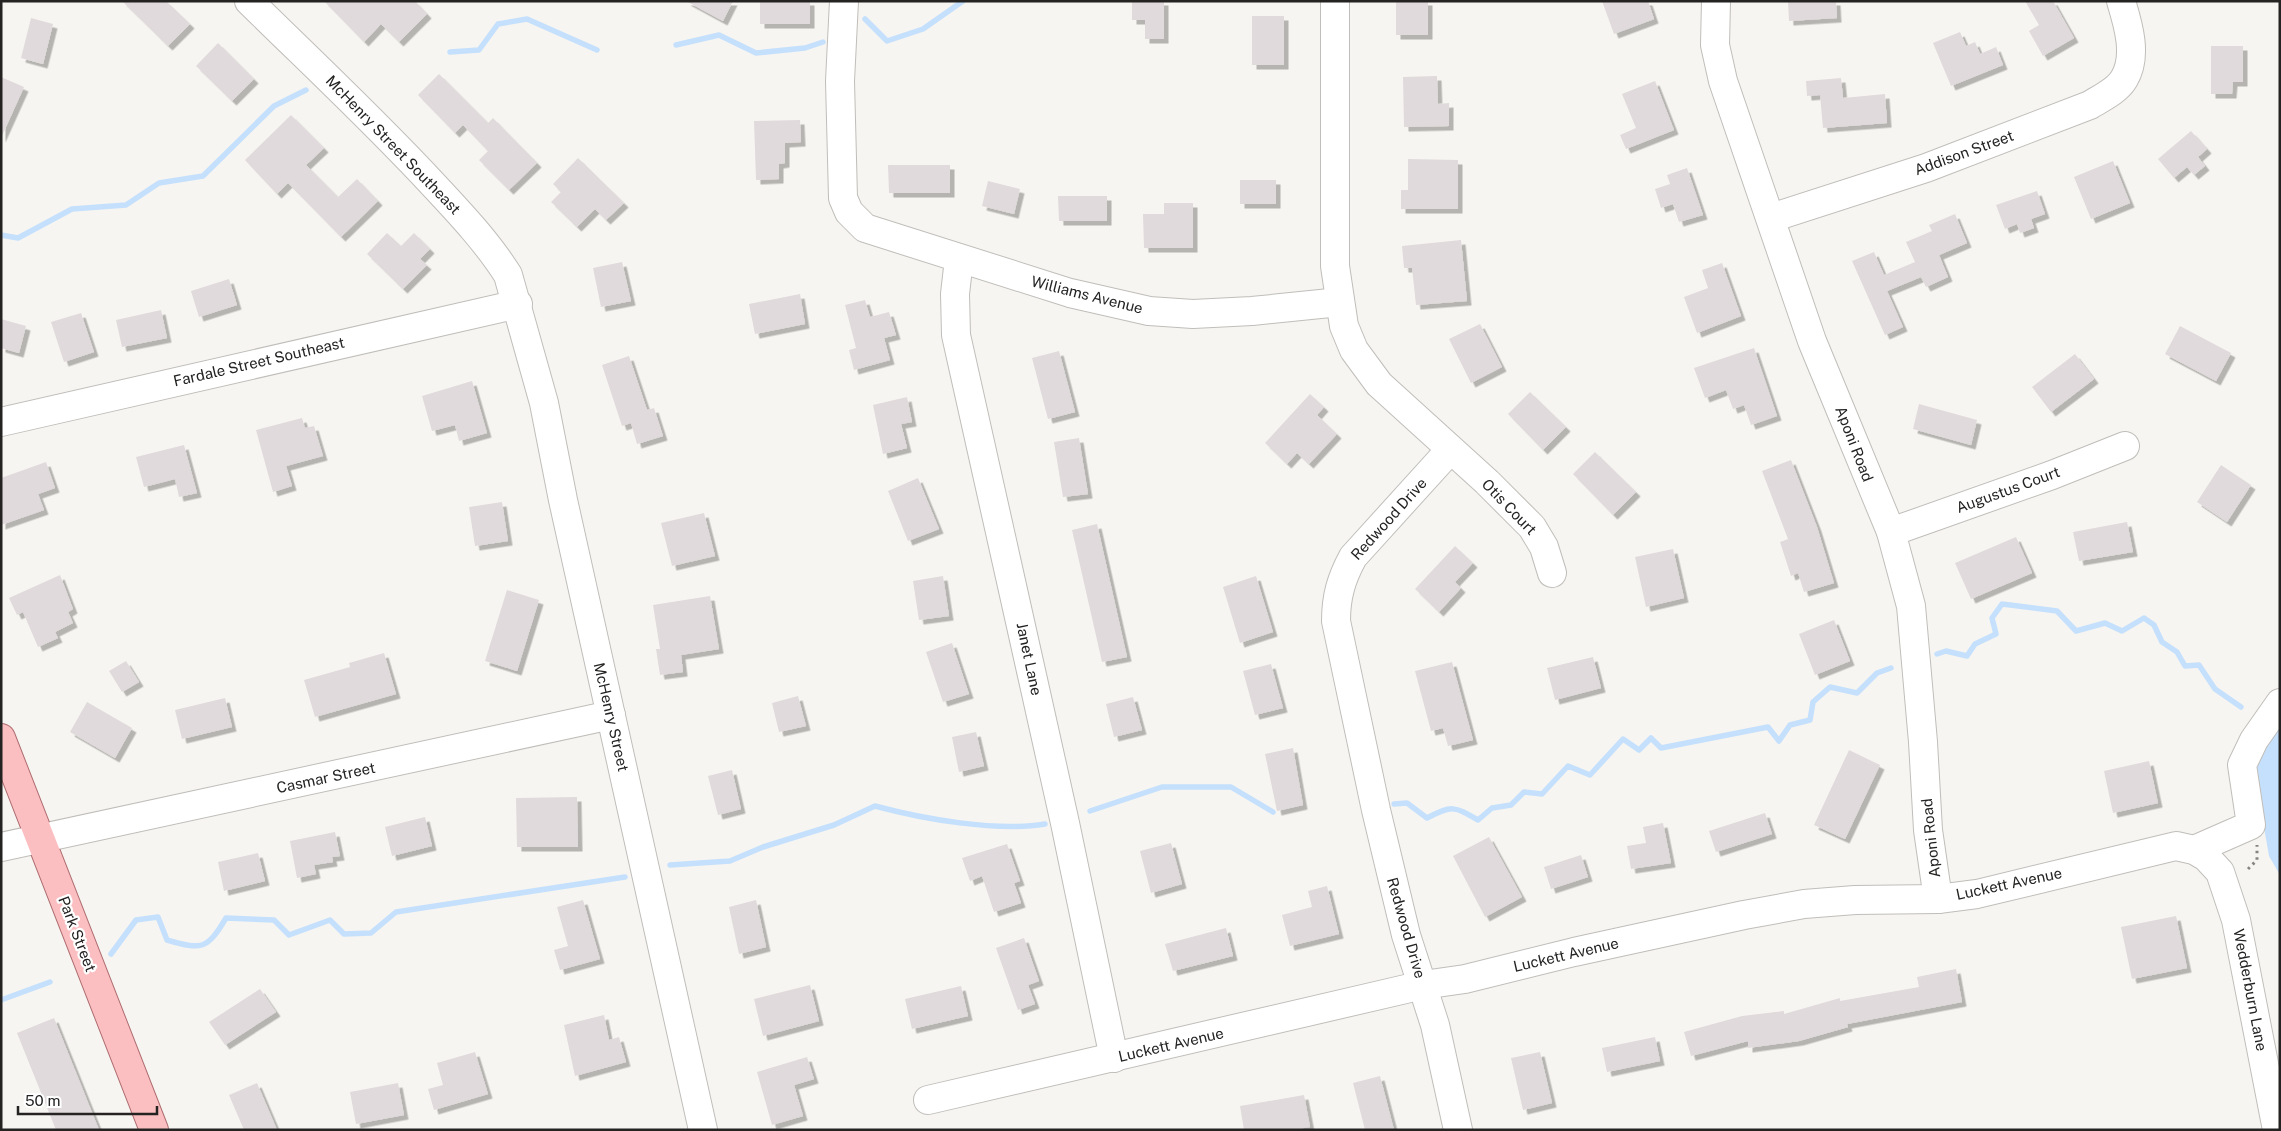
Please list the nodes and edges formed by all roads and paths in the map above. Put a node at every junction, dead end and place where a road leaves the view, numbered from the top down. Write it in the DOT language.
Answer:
graph roads {
  1 [pos="249,1"];
  2 [pos="844,1"];
  3 [pos="1334,1"];
  4 [pos="1716,1"];
  5 [pos="2121,1"];
  6 [pos="1771,218"];
  7 [pos="959,259"];
  8 [pos="1340,302"];
  9 [pos="518,304"];
  10 [pos="1,422"];
  11 [pos="2125,446"];
  12 [pos="1450,450"];
  13 [pos="1890,532"];
  14 [pos="1552,573"];
  15 [pos="2280,704"];
  16 [pos="611,715"];
  17 [pos="1,738"];
  18 [pos="40,839"];
  19 [pos="1,847"];
  20 [pos="2200,853"];
  21 [pos="1938,898"];
  22 [pos="1422,986"];
  23 [pos="1114,1058"];
  24 [pos="928,1100"];
  25 [pos="154,1130"];
  26 [pos="703,1130"];
  27 [pos="1458,1130"];
  28 [pos="2277,1130"];
  1 -- 9 [label="street, McHenry Street Southeast"];
  2 -- 7 [label="street, Williams Avenue"];
  3 -- 8 [label="street"];
  4 -- 6 [label="street, Aponi Road"];
  5 -- 6 [label="street, Addison Street"];
  6 -- 13 [label="street, Aponi Road"];
  7 -- 8 [label="street, Williams Avenue"];
  7 -- 23 [label="street, Janet Lane"];
  8 -- 12 [label="street"];
  9 -- 10 [label="street, Fardale Street Southeast"];
  9 -- 16 [label="street, McHenry Street"];
  11 -- 13 [label="street, Augustus Court"];
  12 -- 14 [label="street, Otis Court"];
  12 -- 22 [label="street, Redwood Drive"];
  13 -- 21 [label="street, Aponi Road"];
  15 -- 20 [label="street"];
  16 -- 18 [label="street, Casmar Street"];
  16 -- 26 [label="street, McHenry Street"];
  17 -- 18 [label="main road, Park Street"];
  18 -- 19 [label="street, Casmar Street"];
  18 -- 25 [label="main road, Park Street"];
  20 -- 21 [label="street, Luckett Avenue"];
  20 -- 28 [label="street, Wedderburn Lane"];
  21 -- 22 [label="street, Luckett Avenue"];
  22 -- 23 [label="street, Luckett Avenue"];
  22 -- 27 [label="street, Redwood Drive"];
  23 -- 24 [label="street, Luckett Avenue"];
}
